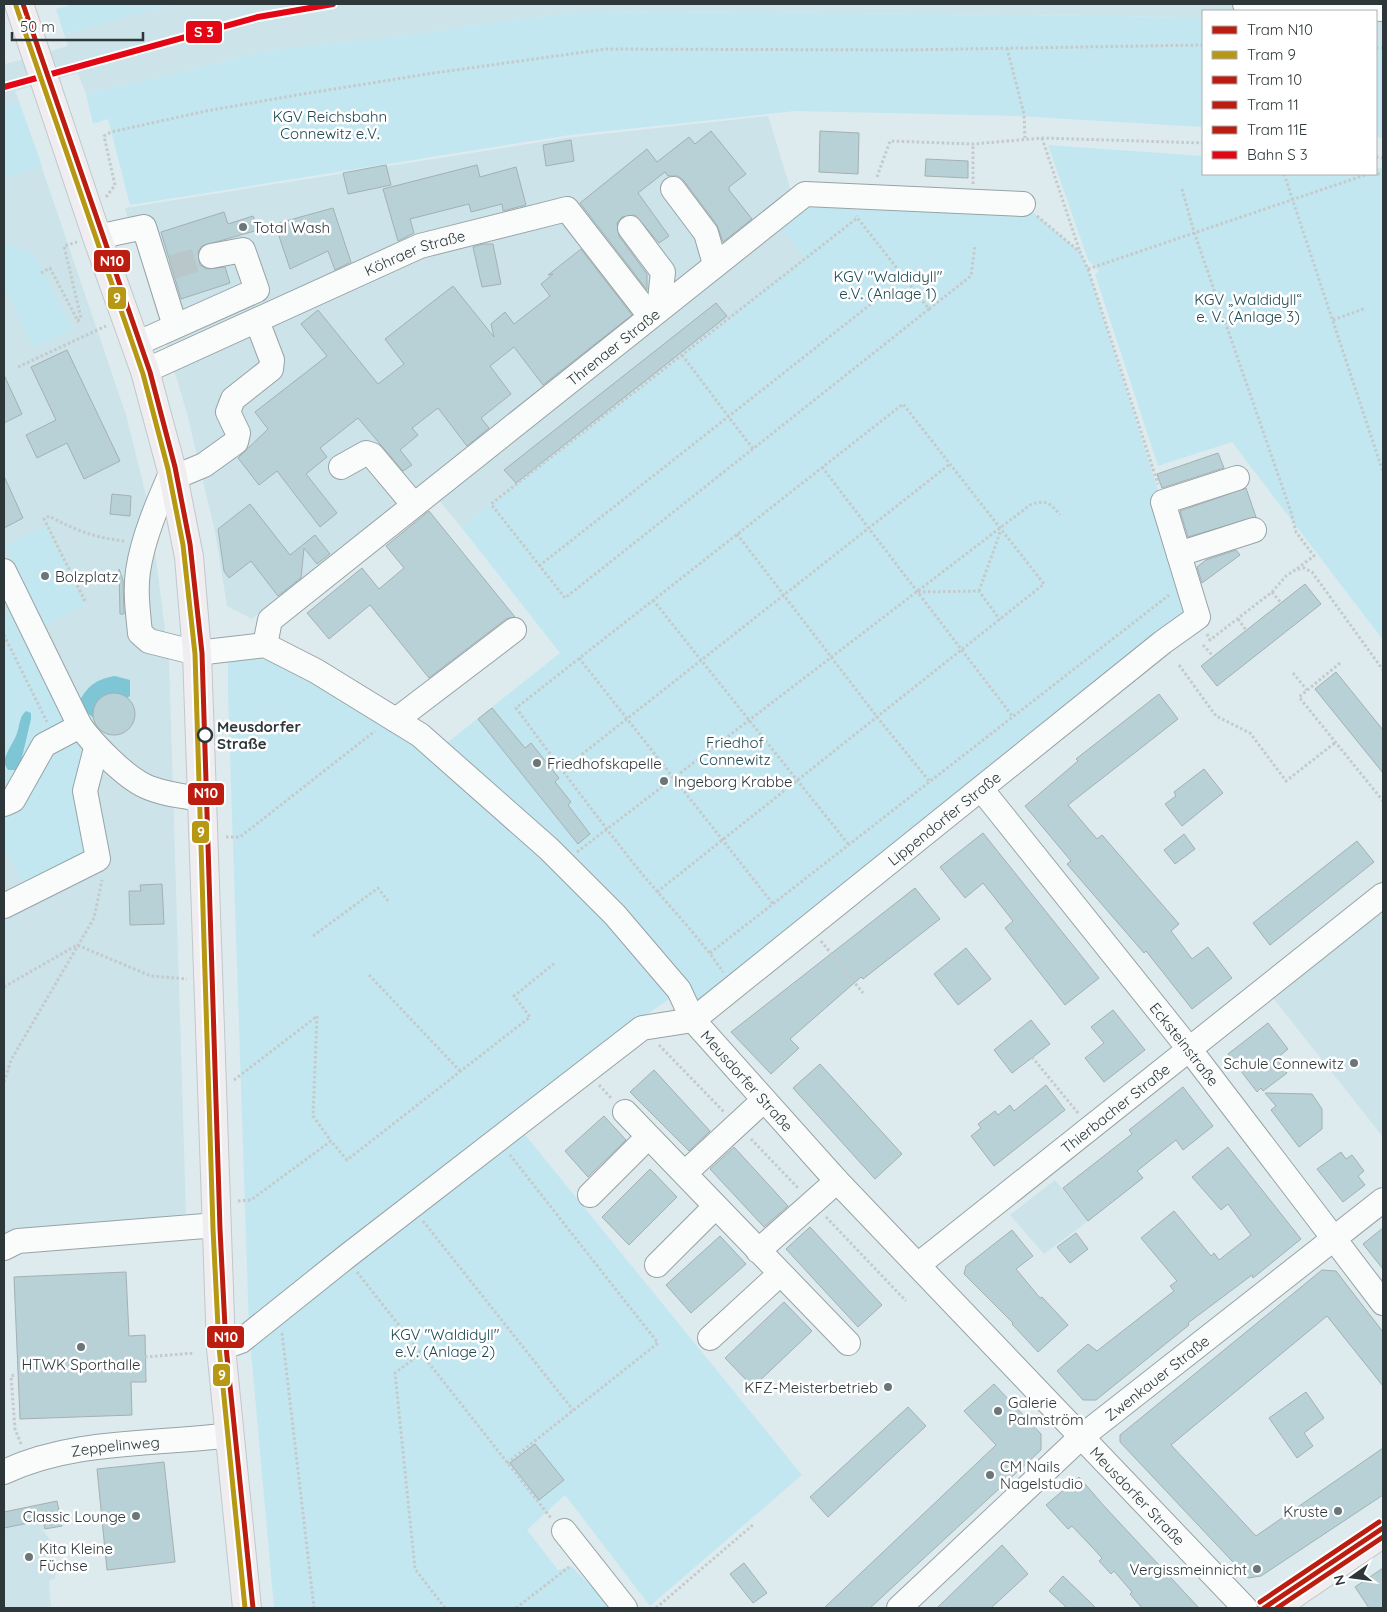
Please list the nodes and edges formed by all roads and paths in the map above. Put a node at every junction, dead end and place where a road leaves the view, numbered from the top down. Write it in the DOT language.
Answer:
graph roads {
  1 [pos="19,4"];
  2 [pos="1245,4"];
  3 [pos="1383,9"];
  4 [pos="1202,45"];
  5 [pos="1007,48"];
  6 [pos="1025,138"];
  7 [pos="1042,138"];
  8 [pos="973,144"];
  9 [pos="1202,144"];
  10 [pos="1284,175"];
  11 [pos="1365,175"];
  12 [pos="673,189"];
  13 [pos="1182,189"];
  14 [pos="105,199"];
  15 [pos="1293,200"];
  16 [pos="972,202"];
  17 [pos="863,203"];
  18 [pos="1023,204"];
  19 [pos="856,219"];
  20 [pos="630,228"];
  21 [pos="1194,232"];
  22 [pos="87,240"];
  23 [pos="975,245"];
  24 [pos="1080,252"];
  25 [pos="212,256"];
  26 [pos="715,264"];
  27 [pos="1088,269"];
  28 [pos="41,273"];
  29 [pos="904,278"];
  30 [pos="929,308"];
  31 [pos="1366,308"];
  32 [pos="654,312"];
  33 [pos="1333,320"];
  34 [pos="257,321"];
  35 [pos="106,326"];
  36 [pos="175,326"];
  37 [pos="136,344"];
  38 [pos="682,355"];
  39 [pos="18,368"];
  40 [pos="145,371"];
  41 [pos="729,416"];
  42 [pos="753,448"];
  43 [pos="950,464"];
  44 [pos="341,467"];
  45 [pos="822,467"];
  46 [pos="1383,472"];
  47 [pos="173,475"];
  48 [pos="1237,478"];
  49 [pos="1163,502"];
  50 [pos="414,505"];
  51 [pos="1060,515"];
  52 [pos="868,528"];
  53 [pos="1001,529"];
  54 [pos="1254,530"];
  55 [pos="737,534"];
  56 [pos="146,542"];
  57 [pos="1179,554"];
  58 [pos="539,566"];
  59 [pos="1295,570"];
  60 [pos="4,571"];
  61 [pos="979,591"];
  62 [pos="917,592"];
  63 [pos="1272,592"];
  64 [pos="784,595"];
  65 [pos="1169,595"];
  66 [pos="85,600"];
  67 [pos="653,600"];
  68 [pos="1281,603"];
  69 [pos="1238,619"];
  70 [pos="1000,620"];
  71 [pos="514,630"];
  72 [pos="1246,630"];
  73 [pos="4,635"];
  74 [pos="1210,640"];
  75 [pos="265,645"];
  76 [pos="1203,645"];
  77 [pos="962,650"];
  78 [pos="198,653"];
  79 [pos="1213,656"];
  80 [pos="579,658"];
  81 [pos="832,658"];
  82 [pos="701,660"];
  83 [pos="1340,663"];
  84 [pos="1179,665"];
  85 [pos="1383,670"];
  86 [pos="1293,673"];
  87 [pos="1308,690"];
  88 [pos="877,717"];
  89 [pos="1013,717"];
  90 [pos="394,719"];
  91 [pos="627,719"];
  92 [pos="750,721"];
  93 [pos="80,726"];
  94 [pos="55,739"];
  95 [pos="1336,742"];
  96 [pos="96,748"];
  97 [pos="562,770"];
  98 [pos="674,779"];
  99 [pos="798,780"];
  100 [pos="930,782"];
  101 [pos="982,790"];
  102 [pos="201,799"];
  103 [pos="1383,801"];
  104 [pos="4,804"];
  105 [pos="607,830"];
  106 [pos="223,837"];
  107 [pos="723,840"];
  108 [pos="849,845"];
  109 [pos="582,848"];
  110 [pos="103,883"];
  111 [pos="657,892"];
  112 [pos="1383,895"];
  113 [pos="388,902"];
  114 [pos="773,904"];
  115 [pos="4,906"];
  116 [pos="313,936"];
  117 [pos="77,945"];
  118 [pos="710,953"];
  119 [pos="832,956"];
  120 [pos="556,962"];
  121 [pos="369,975"];
  122 [pos="208,980"];
  123 [pos="733,986"];
  124 [pos="4,987"];
  125 [pos="863,993"];
  126 [pos="692,1020"];
  127 [pos="642,1028"];
  128 [pos="1190,1050"];
  129 [pos="1032,1057"];
  130 [pos="461,1072"];
  131 [pos="587,1072"];
  132 [pos="4,1082"];
  133 [pos="230,1083"];
  134 [pos="764,1100"];
  135 [pos="625,1112"];
  136 [pos="737,1125"];
  137 [pos="1091,1129"];
  138 [pos="648,1137"];
  139 [pos="331,1140"];
  140 [pos="498,1140"];
  141 [pos="684,1173"];
  142 [pos="837,1181"];
  143 [pos="590,1195"];
  144 [pos="1383,1200"];
  145 [pos="235,1202"];
  146 [pos="813,1203"];
  147 [pos="715,1207"];
  148 [pos="412,1208"];
  149 [pos="217,1225"];
  150 [pos="1334,1240"];
  151 [pos="4,1248"];
  152 [pos="758,1251"];
  153 [pos="346,1257"];
  154 [pos="657,1265"];
  155 [pos="918,1265"];
  156 [pos="780,1274"];
  157 [pos="906,1302"];
  158 [pos="1383,1303"];
  159 [pos="279,1311"];
  160 [pos="710,1338"];
  161 [pos="848,1344"];
  162 [pos="208,1351"];
  163 [pos="420,1354"];
  164 [pos="146,1357"];
  165 [pos="14,1376"];
  166 [pos="574,1410"];
  167 [pos="230,1434"];
  168 [pos="1080,1438"];
  169 [pos="28,1461"];
  170 [pos="507,1463"];
  171 [pos="4,1472"];
  172 [pos="754,1524"];
  173 [pos="564,1531"];
  174 [pos="1383,1533"];
  175 [pos="585,1557"];
  176 [pos="247,1608"];
  177 [pos="314,1608"];
  178 [pos="445,1608"];
  179 [pos="516,1608"];
  180 [pos="625,1608"];
  181 [pos="656,1608"];
  182 [pos="899,1608"];
  183 [pos="1245,1608"];
  184 [pos="1273,1608"];
  1 -- 22 [label="main road"];
  2 -- 3 [label="street"];
  4 -- 5 [label="path"];
  5 -- 6 [label="path"];
  5 -- 14 [label="path"];
  6 -- 7 [label="path"];
  6 -- 8 [label="path"];
  7 -- 9 [label="path"];
  7 -- 24 [label="path"];
  8 -- 16 [label="path"];
  8 -- 17 [label="path"];
  10 -- 15 [label="path"];
  11 -- 15 [label="path"];
  12 -- 26 [label="street"];
  13 -- 21 [label="path"];
  15 -- 21 [label="path"];
  15 -- 33 [label="path"];
  16 -- 17 [label="street, Threnaer Straße"];
  16 -- 18 [label="street, Threnaer Straße"];
  17 -- 19 [label="path"];
  17 -- 26 [label="street, Threnaer Straße"];
  18 -- 24 [label="path"];
  19 -- 29 [label="path"];
  19 -- 38 [label="path"];
  20 -- 32 [label="street"];
  21 -- 27 [label="path"];
  21 -- 59 [label="path"];
  22 -- 28 [label="path"];
  22 -- 36 [label="street"];
  22 -- 37 [label="main road"];
  23 -- 30 [label="path"];
  24 -- 27 [label="path"];
  25 -- 36 [label="street"];
  26 -- 32 [label="street, Threnaer Straße"];
  27 -- 49 [label="path"];
  29 -- 30 [label="path"];
  29 -- 41 [label="path"];
  30 -- 42 [label="path"];
  31 -- 33 [label="path"];
  32 -- 34 [label="street, Köhraer Straße"];
  32 -- 50 [label="street, Threnaer Straße"];
  33 -- 46 [label="path"];
  34 -- 40 [label="street, Köhraer Straße"];
  34 -- 47 [label="street"];
  35 -- 39 [label="path"];
  36 -- 37 [label="street"];
  37 -- 40 [label="main road"];
  38 -- 41 [label="path"];
  38 -- 58 [label="path"];
  40 -- 47 [label="main road"];
  41 -- 42 [label="path"];
  41 -- 58 [label="path"];
  42 -- 58 [label="path"];
  43 -- 45 [label="path"];
  43 -- 52 [label="path"];
  43 -- 53 [label="path"];
  44 -- 50 [label="street"];
  45 -- 52 [label="path"];
  45 -- 55 [label="path"];
  47 -- 56 [label="street"];
  47 -- 78 [label="main road"];
  48 -- 49 [label="street"];
  49 -- 57 [label="street"];
  50 -- 75 [label="street, Threnaer Straße"];
  51 -- 53 [label="path"];
  52 -- 62 [label="path"];
  52 -- 64 [label="path"];
  53 -- 61 [label="path"];
  53 -- 62 [label="path"];
  53 -- 70 [label="path"];
  54 -- 57 [label="street"];
  55 -- 64 [label="path"];
  55 -- 67 [label="path"];
  56 -- 66 [label="path"];
  56 -- 78 [label="street"];
  57 -- 101 [label="street, Lippendorfer Straße"];
  59 -- 63 [label="path"];
  59 -- 85 [label="path"];
  60 -- 93 [label="street"];
  61 -- 62 [label="path"];
  61 -- 70 [label="path"];
  62 -- 77 [label="path"];
  62 -- 81 [label="path"];
  63 -- 68 [label="path"];
  63 -- 69 [label="path"];
  64 -- 81 [label="path"];
  64 -- 82 [label="path"];
  65 -- 89 [label="path"];
  67 -- 80 [label="path"];
  67 -- 82 [label="path"];
  69 -- 72 [label="path"];
  69 -- 74 [label="path"];
  70 -- 77 [label="path"];
  71 -- 90 [label="street"];
  73 -- 94 [label="path"];
  75 -- 78 [label="street"];
  75 -- 90 [label="street, Meusdorfer Straße"];
  76 -- 79 [label="path"];
  77 -- 88 [label="path"];
  77 -- 89 [label="path"];
  78 -- 102 [label="main road"];
  80 -- 91 [label="path"];
  80 -- 97 [label="path"];
  81 -- 88 [label="path"];
  81 -- 92 [label="path"];
  82 -- 91 [label="path"];
  82 -- 92 [label="path"];
  83 -- 87 [label="path"];
  84 -- 95 [label="path"];
  86 -- 87 [label="path"];
  87 -- 95 [label="path"];
  88 -- 99 [label="path"];
  88 -- 100 [label="path"];
  89 -- 100 [label="path"];
  90 -- 106 [label="path"];
  90 -- 126 [label="street, Meusdorfer Straße"];
  91 -- 97 [label="path"];
  91 -- 98 [label="path"];
  92 -- 98 [label="path"];
  92 -- 99 [label="path"];
  93 -- 94 [label="street"];
  93 -- 96 [label="street"];
  94 -- 104 [label="street"];
  95 -- 103 [label="path"];
  96 -- 102 [label="street"];
  96 -- 115 [label="street"];
  97 -- 105 [label="path"];
  98 -- 105 [label="path"];
  98 -- 107 [label="path"];
  99 -- 107 [label="path"];
  99 -- 108 [label="path"];
  100 -- 108 [label="path"];
  101 -- 123 [label="street, Lippendorfer Straße"];
  101 -- 128 [label="street, Ecksteinstraße"];
  102 -- 122 [label="main road"];
  105 -- 109 [label="path"];
  105 -- 111 [label="path"];
  107 -- 111 [label="path"];
  107 -- 114 [label="path"];
  108 -- 114 [label="path"];
  110 -- 117 [label="path"];
  111 -- 118 [label="path"];
  112 -- 128 [label="street, Thierbacher Straße"];
  113 -- 116 [label="path"];
  114 -- 118 [label="path"];
  117 -- 122 [label="path"];
  117 -- 124 [label="path"];
  117 -- 132 [label="path"];
  118 -- 123 [label="path"];
  119 -- 125 [label="path"];
  120 -- 130 [label="path"];
  121 -- 130 [label="path"];
  122 -- 149 [label="main road"];
  123 -- 126 [label="street, Lippendorfer Straße"];
  126 -- 127 [label="street"];
  126 -- 134 [label="street, Meusdorfer Straße"];
  127 -- 131 [label="street"];
  127 -- 136 [label="path"];
  128 -- 137 [label="street, Thierbacher Straße"];
  128 -- 150 [label="street, Ecksteinstraße"];
  129 -- 137 [label="path"];
  130 -- 139 [label="path"];
  131 -- 135 [label="path"];
  131 -- 140 [label="street"];
  133 -- 139 [label="path"];
  134 -- 136 [label="street"];
  134 -- 142 [label="street, Meusdorfer Straße"];
  135 -- 138 [label="street"];
  136 -- 141 [label="street"];
  136 -- 146 [label="path"];
  137 -- 155 [label="street, Thierbacher Straße"];
  138 -- 141 [label="street"];
  138 -- 143 [label="street"];
  139 -- 145 [label="path"];
  140 -- 148 [label="street"];
  140 -- 166 [label="path"];
  141 -- 147 [label="street"];
  142 -- 146 [label="street"];
  142 -- 155 [label="street, Meusdorfer Straße"];
  144 -- 150 [label="street, Zwenkauer Straße"];
  146 -- 152 [label="street"];
  146 -- 157 [label="path"];
  147 -- 152 [label="street"];
  147 -- 154 [label="street"];
  148 -- 153 [label="street"];
  148 -- 166 [label="path"];
  149 -- 151 [label="street"];
  149 -- 162 [label="main road"];
  150 -- 158 [label="street, Ecksteinstraße"];
  150 -- 168 [label="street, Zwenkauer Straße"];
  152 -- 156 [label="street"];
  153 -- 159 [label="street"];
  153 -- 163 [label="path"];
  155 -- 168 [label="street, Meusdorfer Straße"];
  156 -- 160 [label="street"];
  156 -- 161 [label="street"];
  159 -- 162 [label="street"];
  159 -- 177 [label="path"];
  162 -- 164 [label="path"];
  162 -- 167 [label="main road"];
  163 -- 170 [label="path"];
  163 -- 178 [label="path"];
  165 -- 169 [label="path"];
  166 -- 170 [label="path"];
  167 -- 169 [label="street, Zeppelinweg"];
  167 -- 176 [label="main road"];
  168 -- 182 [label="street, Zwenkauer Straße"];
  168 -- 183 [label="street, Meusdorfer Straße"];
  169 -- 171 [label="street, Zeppelinweg"];
  170 -- 173 [label="path"];
  172 -- 181 [label="path"];
  173 -- 175 [label="street"];
  174 -- 184 [label="main road"];
  175 -- 179 [label="path"];
  175 -- 180 [label="street"];
}
